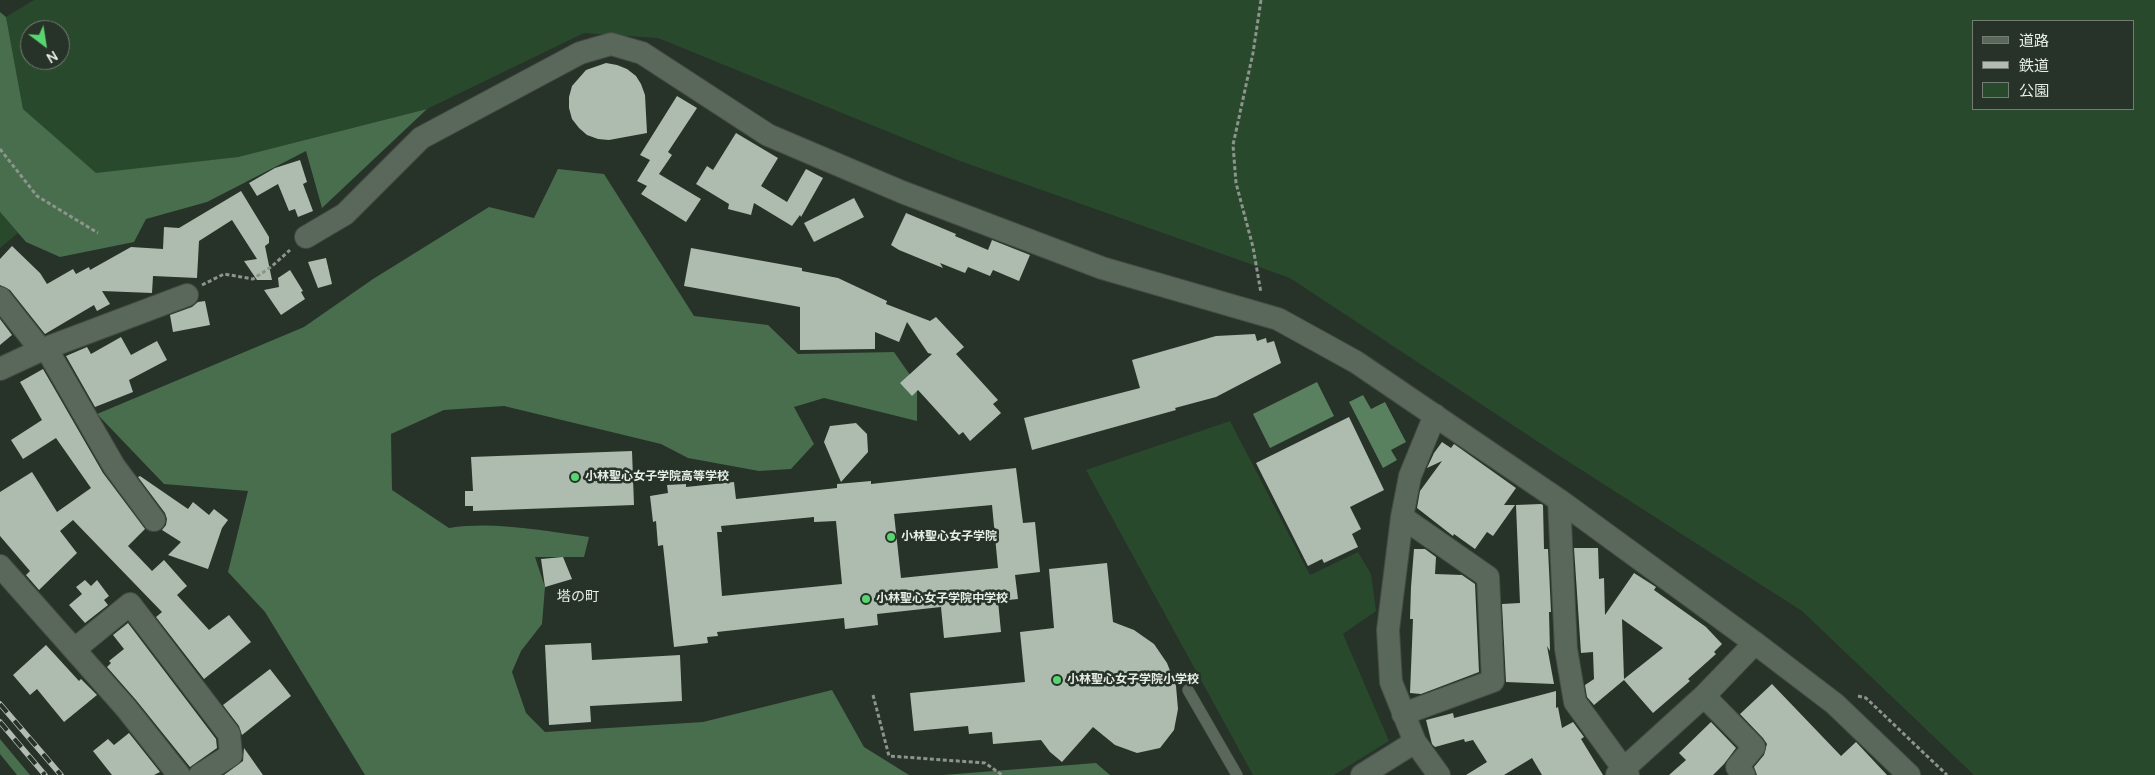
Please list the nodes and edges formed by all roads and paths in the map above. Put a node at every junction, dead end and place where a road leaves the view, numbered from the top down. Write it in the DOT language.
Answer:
graph roads {
  1 [pos="1261,0"];
  2 [pos="0,149"];
  3 [pos="5,155"];
  4 [pos="0,158"];
  5 [pos="98,233"];
  6 [pos="306,237"];
  7 [pos="187,295"];
  8 [pos="0,298"];
  9 [pos="1266,316"];
  10 [pos="44,349"];
  11 [pos="0,369"];
  12 [pos="1435,415"];
  13 [pos="1559,500"];
  14 [pos="1402,517"];
  15 [pos="154,520"];
  16 [pos="0,566"];
  17 [pos="1755,643"];
  18 [pos="75,650"];
  19 [pos="1188,690"];
  20 [pos="873,695"];
  21 [pos="1704,696"];
  22 [pos="1403,714"];
  23 [pos="1415,742"];
  24 [pos="1623,774"];
  25 [pos="179,775"];
  26 [pos="200,775"];
  27 [pos="1002,775"];
  28 [pos="1237,775"];
  29 [pos="1362,775"];
  30 [pos="1439,775"];
  31 [pos="1744,775"];
  32 [pos="1910,775"];
  1 -- 9 [label="path"];
  2 -- 3 [label="path"];
  3 -- 4 [label="path"];
  3 -- 5 [label="path"];
  6 -- 7 [label="path"];
  6 -- 9 [label="street"];
  7 -- 10 [label="street"];
  8 -- 10 [label="street"];
  9 -- 12 [label="street"];
  10 -- 11 [label="street"];
  10 -- 15 [label="street"];
  12 -- 13 [label="street"];
  12 -- 14 [label="street"];
  13 -- 17 [label="street"];
  13 -- 24 [label="street"];
  14 -- 22 [label="street"];
  14 -- 22 [label="street"];
  16 -- 18 [label="street"];
  17 -- 21 [label="street"];
  17 -- 32 [label="street"];
  18 -- 25 [label="street"];
  18 -- 26 [label="street"];
  19 -- 28 [label="lane"];
  20 -- 27 [label="path"];
  21 -- 24 [label="street"];
  21 -- 31 [label="street"];
  22 -- 23 [label="street"];
  23 -- 29 [label="street"];
  23 -- 30 [label="street"];
}
